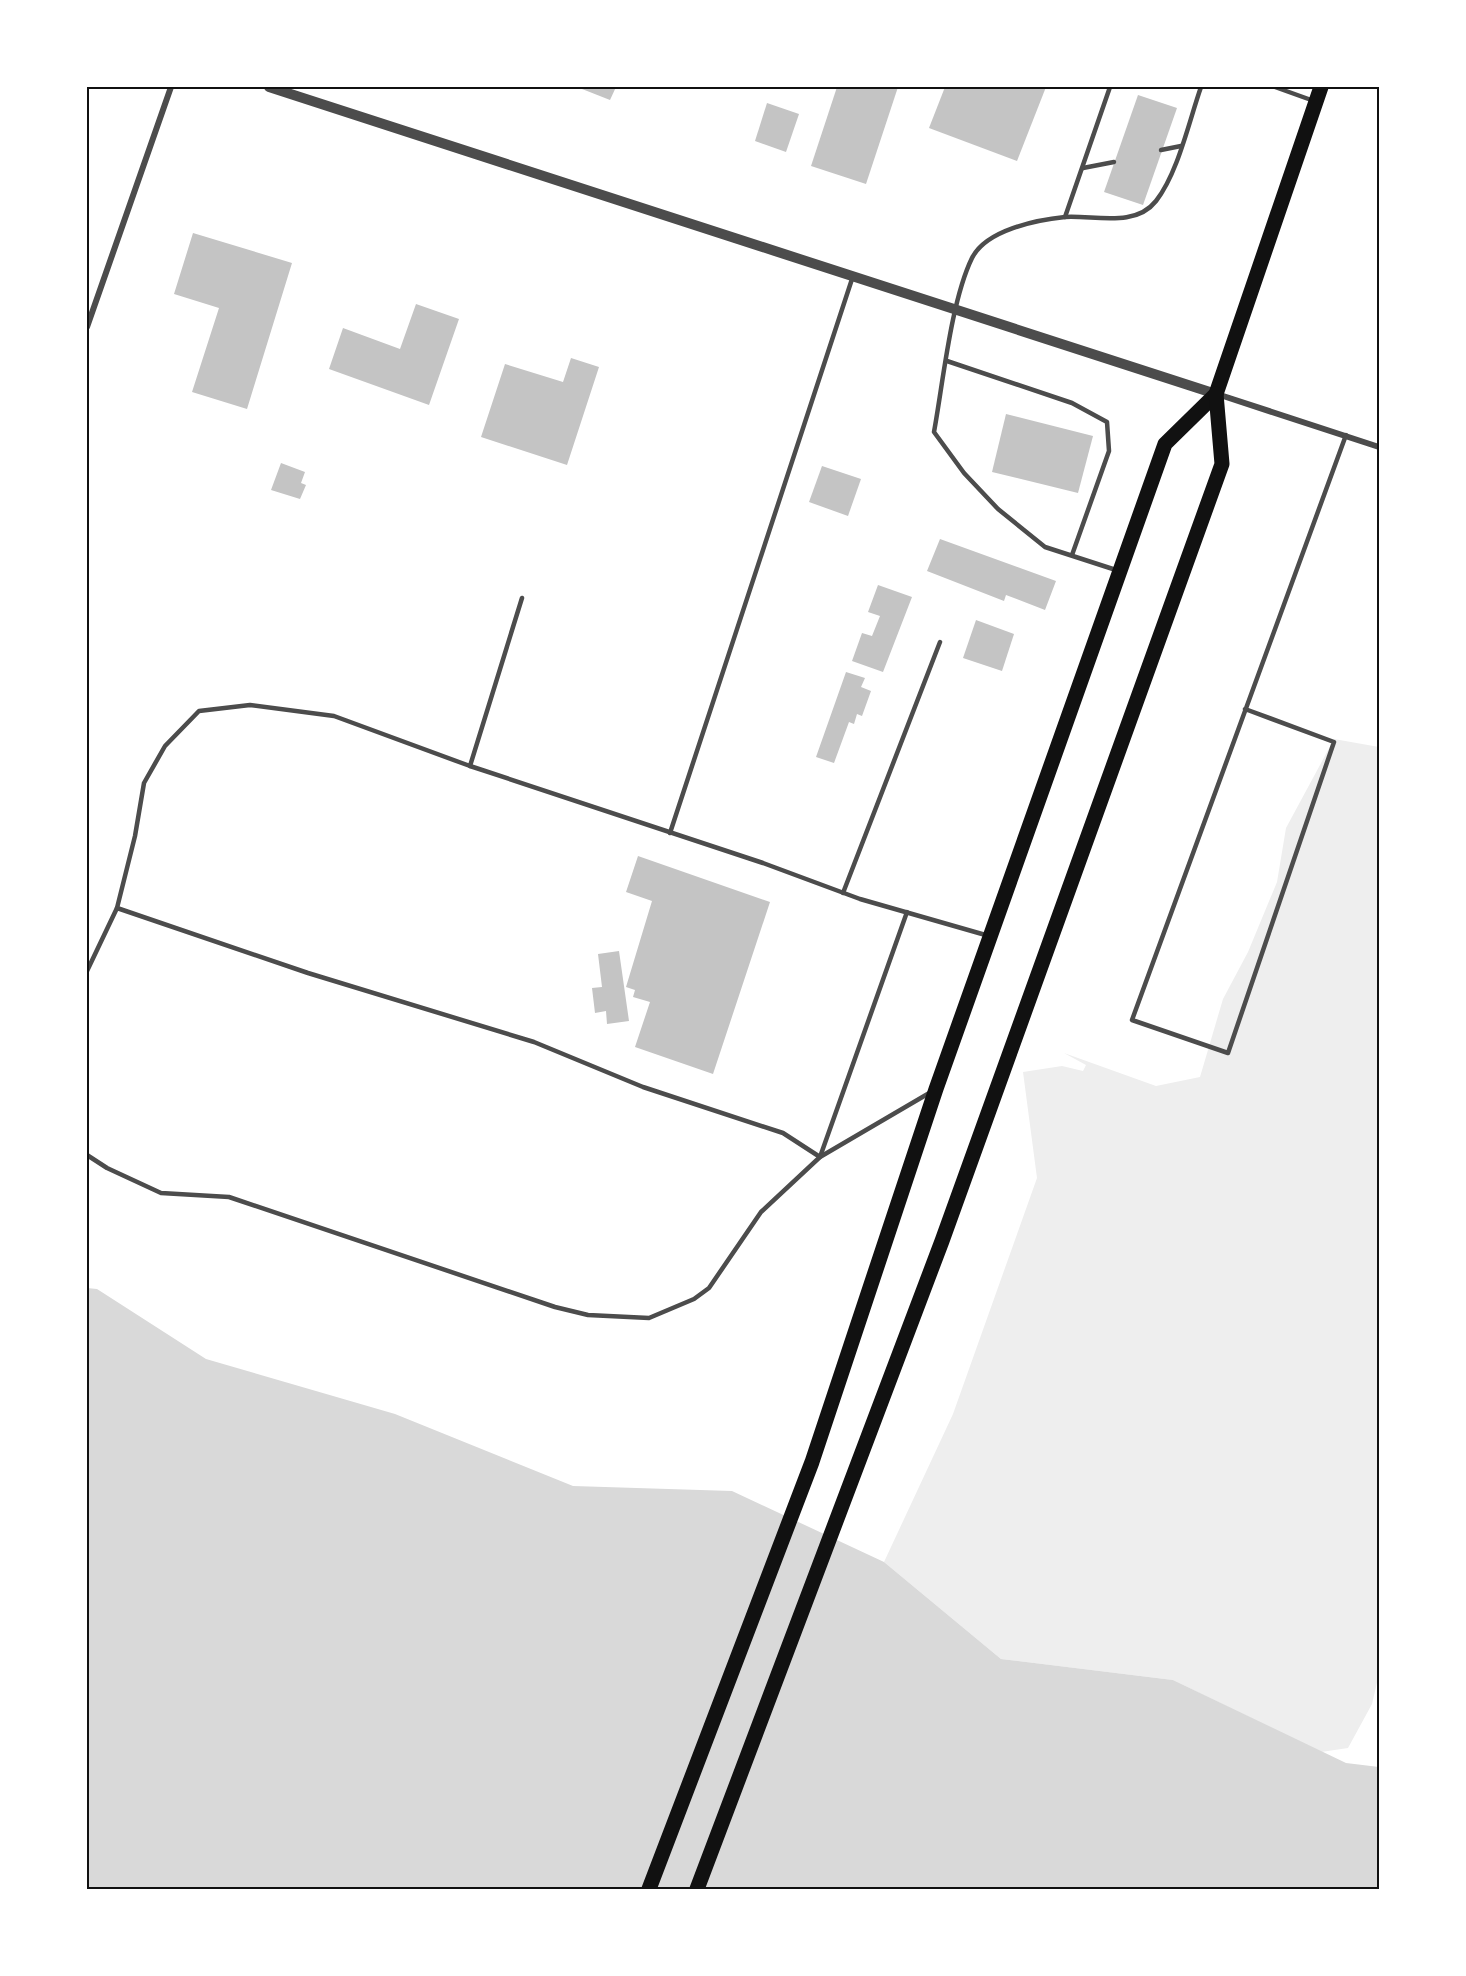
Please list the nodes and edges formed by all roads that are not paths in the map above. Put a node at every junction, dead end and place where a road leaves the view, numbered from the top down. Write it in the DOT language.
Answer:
graph roads {
  1 [pos="171,87"];
  2 [pos="269,87"];
  3 [pos="1110,87"];
  4 [pos="1201,87"];
  5 [pos="1275,87"];
  6 [pos="1322,87"];
  7 [pos="1316,102"];
  8 [pos="1181,146"];
  9 [pos="1161,150"];
  10 [pos="1114,162"];
  11 [pos="1083,168"];
  12 [pos="1065,217"];
  13 [pos="853,276"];
  14 [pos="956,309"];
  15 [pos="87,327"];
  16 [pos="947,361"];
  17 [pos="1216,394"];
  18 [pos="1346,435"];
  19 [pos="1379,447"];
  20 [pos="1072,555"];
  21 [pos="1119,571"];
  22 [pos="522,598"];
  23 [pos="940,642"];
  24 [pos="1245,709"];
  25 [pos="470,766"];
  26 [pos="670,833"];
  27 [pos="843,893"];
  28 [pos="117,908"];
  29 [pos="907,912"];
  30 [pos="991,936"];
  31 [pos="87,971"];
  32 [pos="936,1089"];
  33 [pos="87,1155"];
  34 [pos="820,1157"];
  35 [pos="649,1889"];
  36 [pos="697,1889"];
  1 -- 15 [label="street"];
  2 -- 13 [label="street"];
  3 -- 11 [label="lane"];
  4 -- 8 [label="lane"];
  5 -- 7 [label="lane"];
  6 -- 7 [label="main road"];
  7 -- 17 [label="main road"];
  8 -- 9 [label="lane"];
  8 -- 12 [label="lane"];
  10 -- 11 [label="lane"];
  11 -- 12 [label="lane"];
  12 -- 14 [label="lane"];
  13 -- 14 [label="street"];
  13 -- 26 [label="lane"];
  14 -- 16 [label="lane"];
  14 -- 17 [label="street"];
  16 -- 20 [label="lane"];
  16 -- 20 [label="lane"];
  17 -- 18 [label="street"];
  17 -- 21 [label="main road"];
  17 -- 36 [label="main road"];
  18 -- 19 [label="street"];
  18 -- 24 [label="lane"];
  20 -- 21 [label="lane"];
  21 -- 30 [label="main road"];
  22 -- 25 [label="lane"];
  23 -- 27 [label="lane"];
  24 -- 24 [label="lane"];
  25 -- 26 [label="lane"];
  25 -- 28 [label="lane"];
  26 -- 27 [label="lane"];
  27 -- 29 [label="lane"];
  28 -- 31 [label="lane"];
  28 -- 34 [label="lane"];
  29 -- 30 [label="lane"];
  29 -- 34 [label="lane"];
  30 -- 32 [label="main road"];
  32 -- 34 [label="lane"];
  32 -- 35 [label="main road"];
  33 -- 34 [label="lane"];
}
